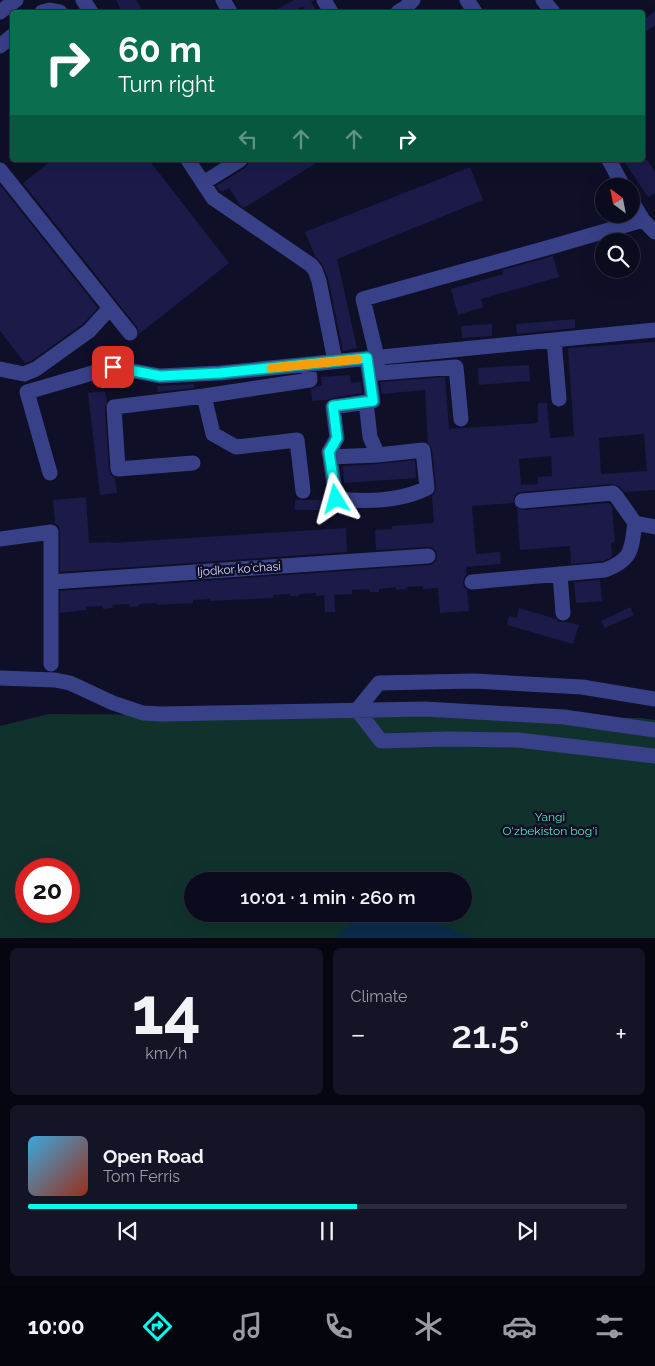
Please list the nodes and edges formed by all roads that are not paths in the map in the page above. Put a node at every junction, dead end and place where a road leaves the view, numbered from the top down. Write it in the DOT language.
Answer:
graph roads {
  1 [pos="16,0"];
  2 [pos="413,0"];
  3 [pos="401,10"];
  4 [pos="0,12"];
  5 [pos="10,38"];
  6 [pos="0,46"];
  7 [pos="189,162"];
  8 [pos="237,162"];
  9 [pos="609,162"];
  10 [pos="0,170"];
  11 [pos="619,178"];
  12 [pos="203,183"];
  13 [pos="640,215"];
  14 [pos="643,220"];
  15 [pos="655,232"];
  16 [pos="110,308"];
  17 [pos="655,330"];
  18 [pos="130,333"];
  19 [pos="554,340"];
  20 [pos="372,358"];
  21 [pos="335,361"];
  22 [pos="308,364"];
  23 [pos="0,369"];
  24 [pos="204,396"];
  25 [pos="559,399"];
  26 [pos="366,402"];
  27 [pos="461,419"];
  28 [pos="378,455"];
  29 [pos="330,457"];
  30 [pos="193,464"];
  31 [pos="50,473"];
  32 [pos="303,491"];
  33 [pos="522,500"];
  34 [pos="635,523"];
  35 [pos="655,527"];
  36 [pos="0,539"];
  37 [pos="428,556"];
  38 [pos="560,574"];
  39 [pos="51,582"];
  40 [pos="472,582"];
  41 [pos="563,613"];
  42 [pos="51,664"];
  43 [pos="0,678"];
  44 [pos="655,699"];
  45 [pos="357,710"];
  46 [pos="655,730"];
  47 [pos="655,756"];
  1 -- 4 [label="street"];
  2 -- 3 [label="street"];
  5 -- 6 [label="street"];
  7 -- 12 [label="street"];
  8 -- 12 [label="street"];
  9 -- 11 [label="street"];
  10 -- 16 [label="street"];
  12 -- 21 [label="street"];
  13 -- 14 [label="street"];
  14 -- 15 [label="street"];
  14 -- 20 [label="street"];
  16 -- 18 [label="street"];
  16 -- 23 [label="street"];
  17 -- 19 [label="street"];
  19 -- 20 [label="street"];
  19 -- 25 [label="street"];
  20 -- 21 [label="street"];
  20 -- 26 [label="street"];
  20 -- 27 [label="street"];
  21 -- 22 [label="street"];
  22 -- 24 [label="street"];
  22 -- 31 [label="street"];
  24 -- 30 [label="street"];
  24 -- 32 [label="street"];
  26 -- 28 [label="street"];
  26 -- 29 [label="street"];
  28 -- 29 [label="street"];
  28 -- 29 [label="street"];
  33 -- 34 [label="street"];
  34 -- 35 [label="street"];
  34 -- 38 [label="street"];
  36 -- 39 [label="street"];
  37 -- 39 [label="street, Ijodkor koʻchasi"];
  38 -- 40 [label="street"];
  38 -- 41 [label="street"];
  39 -- 42 [label="street"];
  43 -- 45 [label="street"];
  44 -- 45 [label="street"];
  45 -- 46 [label="street"];
  45 -- 47 [label="street"];
}
